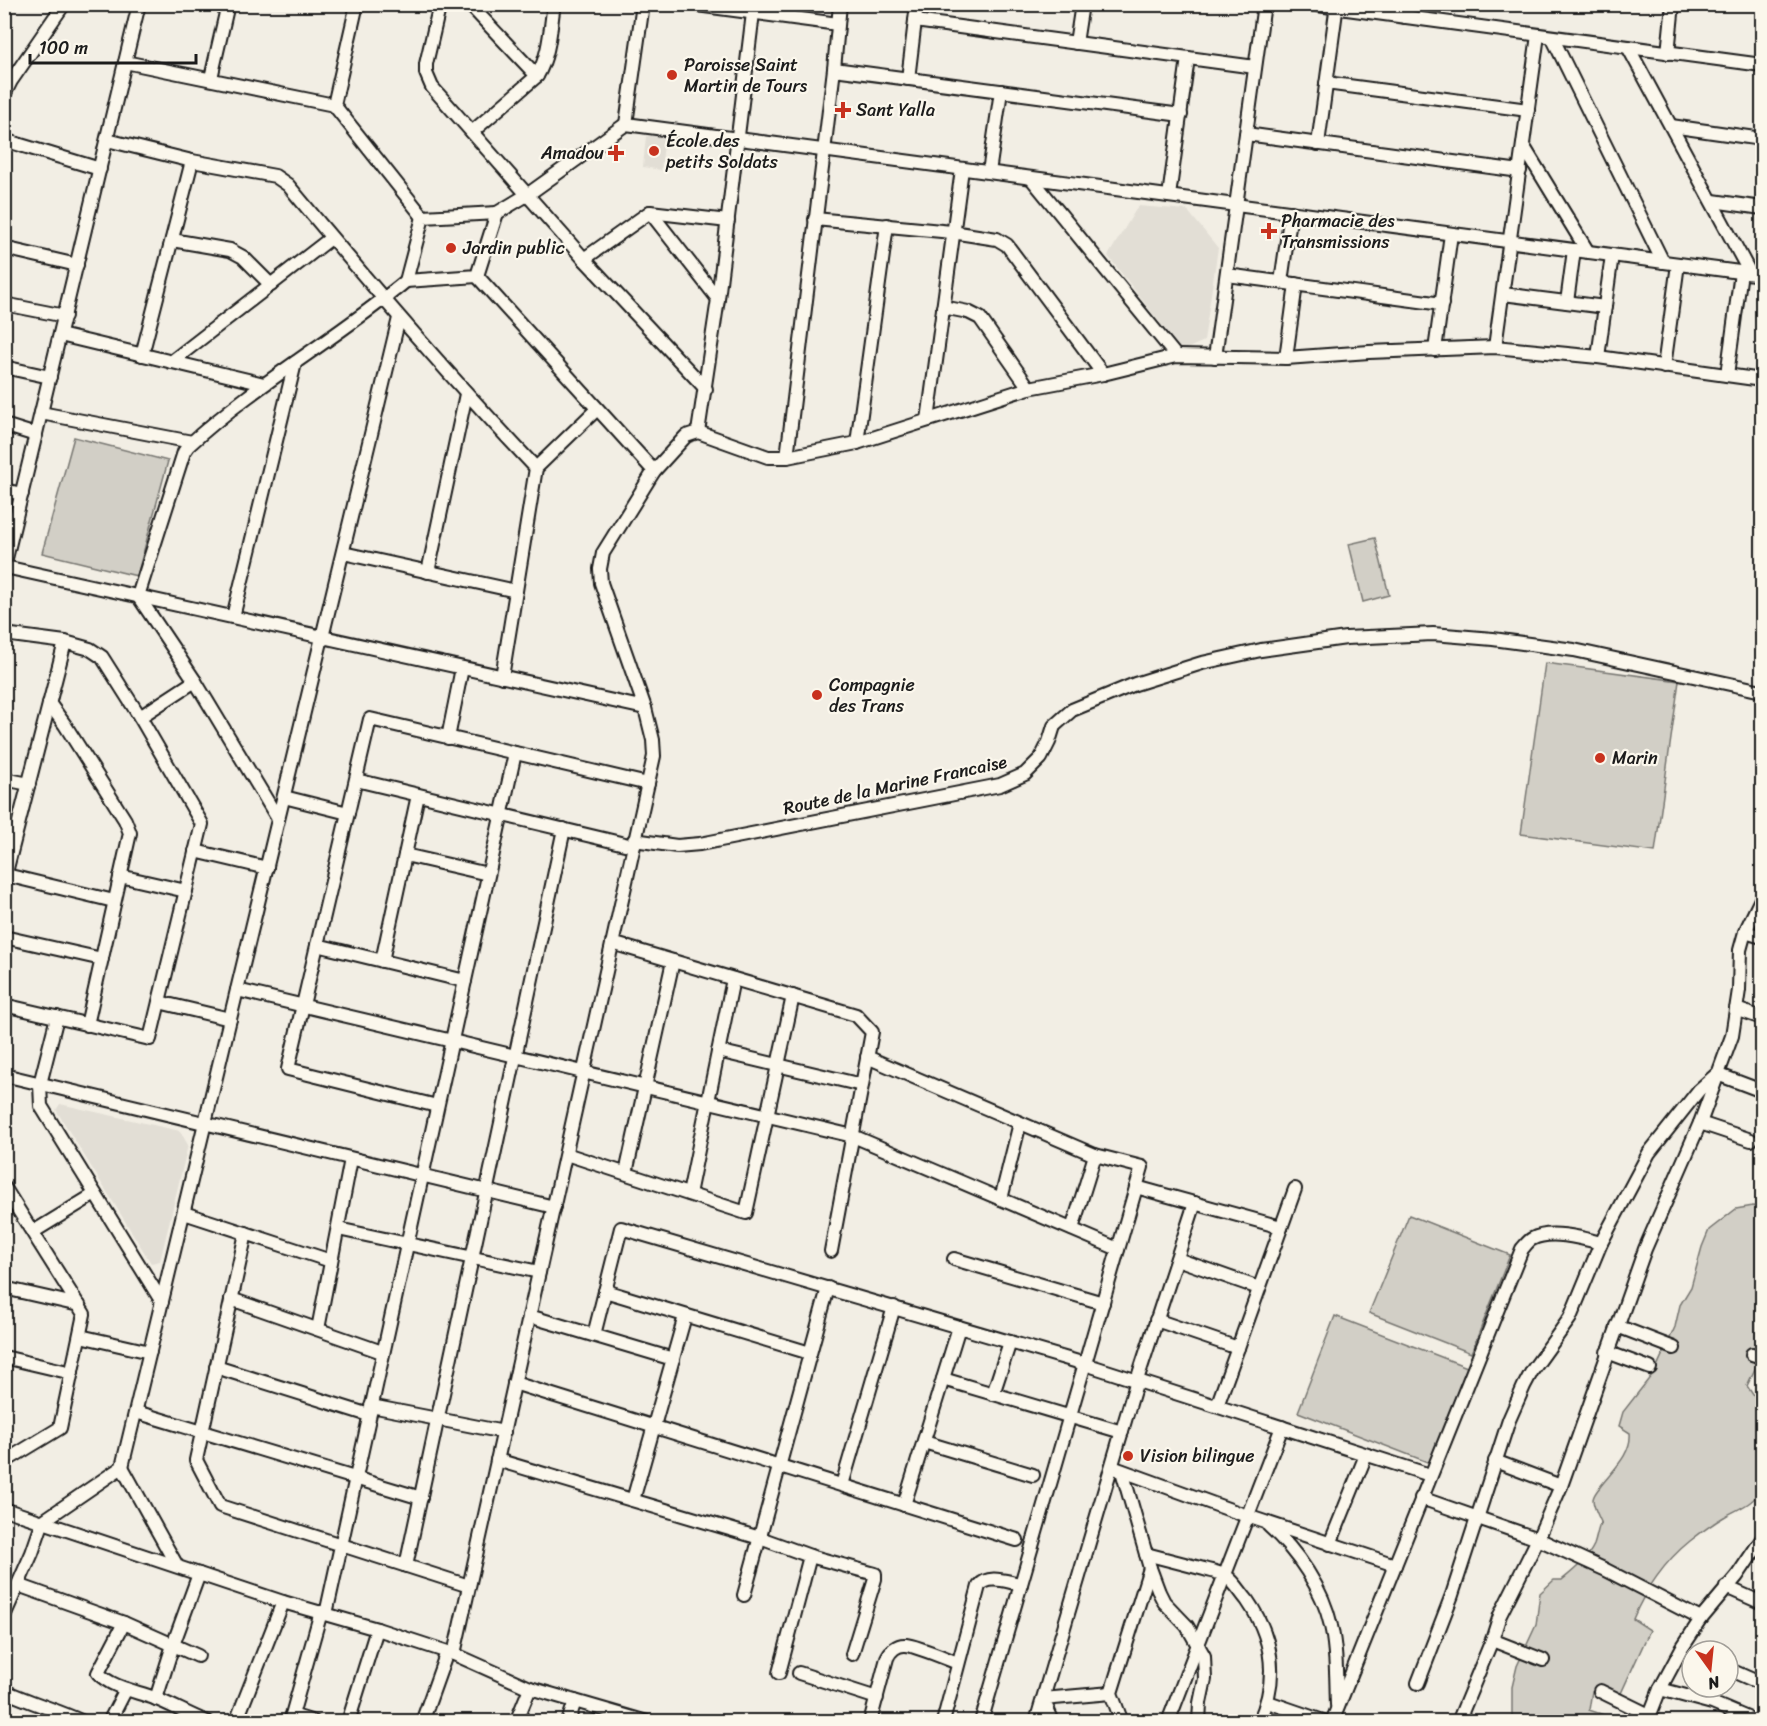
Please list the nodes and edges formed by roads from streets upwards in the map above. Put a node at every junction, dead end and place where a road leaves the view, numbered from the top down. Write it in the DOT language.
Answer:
graph roads {
  1 [pos="64,4"];
  2 [pos="139,4"];
  3 [pos="228,4"];
  4 [pos="357,4"];
  5 [pos="440,4"];
  6 [pos="469,4"];
  7 [pos="554,4"];
  8 [pos="643,4"];
  9 [pos="689,4"];
  10 [pos="840,4"];
  11 [pos="917,4"];
  12 [pos="1082,4"];
  13 [pos="1264,4"];
  14 [pos="1310,4"];
  15 [pos="1408,4"];
  16 [pos="1673,4"];
  17 [pos="1336,6"];
  18 [pos="753,13"];
  19 [pos="1405,17"];
  20 [pos="915,21"];
  21 [pos="838,24"];
  22 [pos="1538,35"];
  23 [pos="1552,37"];
  24 [pos="1076,43"];
  25 [pos="1628,47"];
  26 [pos="1668,53"];
  27 [pos="1188,58"];
  28 [pos="125,62"];
  29 [pos="1255,66"];
  30 [pos="1762,66"];
  31 [pos="834,69"];
  32 [pos="537,76"];
  33 [pos="211,78"];
  34 [pos="908,79"];
  35 [pos="1326,83"];
  36 [pos="1001,91"];
  37 [pos="5,93"];
  38 [pos="334,105"];
  39 [pos="1528,110"];
  40 [pos="1181,115"];
  41 [pos="626,124"];
  42 [pos="1671,126"];
  43 [pos="472,132"];
  44 [pos="1246,134"];
  45 [pos="738,139"];
  46 [pos="1762,139"];
  47 [pos="4,140"];
  48 [pos="107,140"];
  49 [pos="1318,144"];
  50 [pos="1524,147"];
  51 [pos="823,150"];
  52 [pos="192,161"];
  53 [pos="100,169"];
  54 [pos="962,169"];
  55 [pos="1520,171"];
  56 [pos="989,172"];
  57 [pos="1031,178"];
  58 [pos="527,195"];
  59 [pos="1169,196"];
  60 [pos="1713,201"];
  61 [pos="1236,205"];
  62 [pos="1762,208"];
  63 [pos="650,212"];
  64 [pos="1291,212"];
  65 [pos="497,213"];
  66 [pos="423,217"];
  67 [pos="815,219"];
  68 [pos="728,221"];
  69 [pos="887,225"];
  70 [pos="952,232"];
  71 [pos="1451,234"];
  72 [pos="331,238"];
  73 [pos="172,240"];
  74 [pos="1510,241"];
  75 [pos="4,248"];
  76 [pos="1574,250"];
  77 [pos="1588,252"];
  78 [pos="1612,255"];
  79 [pos="584,259"];
  80 [pos="1663,262"];
  81 [pos="1678,264"];
  82 [pos="77,265"];
  83 [pos="1751,273"];
  84 [pos="1227,275"];
  85 [pos="477,276"];
  86 [pos="406,281"];
  87 [pos="1281,282"];
  88 [pos="1296,284"];
  89 [pos="271,285"];
  90 [pos="1503,294"];
  91 [pos="718,299"];
  92 [pos="384,300"];
  93 [pos="1567,302"];
  94 [pos="4,304"];
  95 [pos="1442,304"];
  96 [pos="943,307"];
  97 [pos="1605,307"];
  98 [pos="64,316"];
  99 [pos="399,318"];
  100 [pos="60,335"];
  101 [pos="1495,347"];
  102 [pos="1435,350"];
  103 [pos="142,355"];
  104 [pos="1176,356"];
  105 [pos="1215,357"];
  106 [pos="1598,357"];
  107 [pos="1286,358"];
  108 [pos="171,362"];
  109 [pos="295,363"];
  110 [pos="4,367"];
  111 [pos="1664,367"];
  112 [pos="1103,374"];
  113 [pos="1727,375"];
  114 [pos="50,377"];
  115 [pos="1762,380"];
  116 [pos="264,384"];
  117 [pos="1029,388"];
  118 [pos="706,389"];
  119 [pos="466,394"];
  120 [pos="597,409"];
  121 [pos="41,413"];
  122 [pos="928,420"];
  123 [pos="4,424"];
  124 [pos="698,432"];
  125 [pos="36,435"];
  126 [pos="192,442"];
  127 [pos="857,443"];
  128 [pos="787,457"];
  129 [pos="536,468"];
  130 [pos="654,471"];
  131 [pos="4,490"];
  132 [pos="22,494"];
  133 [pos="343,553"];
  134 [pos="5,567"];
  135 [pos="428,572"];
  136 [pos="516,591"];
  137 [pos="138,596"];
  138 [pos="233,617"];
  139 [pos="4,634"];
  140 [pos="322,637"];
  141 [pos="65,642"];
  142 [pos="462,668"];
  143 [pos="502,676"];
  144 [pos="195,681"];
  145 [pos="1762,691"];
  146 [pos="49,703"];
  147 [pos="645,708"];
  148 [pos="140,717"];
  149 [pos="448,738"];
  150 [pos="515,753"];
  151 [pos="4,779"];
  152 [pos="356,780"];
  153 [pos="29,784"];
  154 [pos="648,784"];
  155 [pos="418,795"];
  156 [pos="284,797"];
  157 [pos="348,813"];
  158 [pos="502,815"];
  159 [pos="278,819"];
  160 [pos="564,830"];
  161 [pos="634,843"];
  162 [pos="195,851"];
  163 [pos="405,855"];
  164 [pos="267,868"];
  165 [pos="488,874"];
  166 [pos="120,876"];
  167 [pos="5,878"];
  168 [pos="186,891"];
  169 [pos="1762,897"];
  170 [pos="114,901"];
  171 [pos="1744,932"];
  172 [pos="4,937"];
  173 [pos="1762,937"];
  174 [pos="612,943"];
  175 [pos="317,945"];
  176 [pos="102,958"];
  177 [pos="382,961"];
  178 [pos="673,961"];
  179 [pos="733,979"];
  180 [pos="465,981"];
  181 [pos="237,990"];
  182 [pos="793,996"];
  183 [pos="159,1002"];
  184 [pos="4,1005"];
  185 [pos="303,1006"];
  186 [pos="1736,1009"];
  187 [pos="57,1017"];
  188 [pos="1762,1018"];
  189 [pos="230,1019"];
  190 [pos="87,1025"];
  191 [pos="452,1041"];
  192 [pos="718,1051"];
  193 [pos="516,1056"];
  194 [pos="867,1058"];
  195 [pos="778,1065"];
  196 [pos="584,1072"];
  197 [pos="1717,1074"];
  198 [pos="4,1075"];
  199 [pos="40,1084"];
  200 [pos="862,1085"];
  201 [pos="645,1087"];
  202 [pos="1762,1091"];
  203 [pos="708,1102"];
  204 [pos="438,1106"];
  205 [pos="767,1116"];
  206 [pos="1020,1123"];
  207 [pos="1700,1123"];
  208 [pos="205,1124"];
  209 [pos="853,1136"];
  210 [pos="1750,1140"];
  211 [pos="566,1154"];
  212 [pos="1095,1155"];
  213 [pos="351,1159"];
  214 [pos="626,1173"];
  215 [pos="422,1176"];
  216 [pos="4,1187"];
  217 [pos="1136,1187"];
  218 [pos="1295,1189"];
  219 [pos="486,1192"];
  220 [pos="95,1194"];
  221 [pos="688,1194"];
  222 [pos="1001,1199"];
  223 [pos="1195,1203"];
  224 [pos="554,1208"];
  225 [pos="184,1212"];
  226 [pos="1281,1227"];
  227 [pos="338,1229"];
  228 [pos="1072,1229"];
  229 [pos="33,1232"];
  230 [pos="246,1233"];
  231 [pos="1600,1243"];
  232 [pos="407,1244"];
  233 [pos="1118,1249"];
  234 [pos="831,1251"];
  235 [pos="472,1258"];
  236 [pos="954,1259"];
  237 [pos="1177,1259"];
  238 [pos="331,1261"];
  239 [pos="539,1272"];
  240 [pos="4,1288"];
  241 [pos="828,1288"];
  242 [pos="1259,1288"];
  243 [pos="605,1291"];
  244 [pos="231,1299"];
  245 [pos="162,1302"];
  246 [pos="1103,1303"];
  247 [pos="79,1305"];
  248 [pos="894,1308"];
  249 [pos="530,1316"];
  250 [pos="686,1316"];
  251 [pos="1156,1320"];
  252 [pos="959,1326"];
  253 [pos="1617,1326"];
  254 [pos="318,1329"];
  255 [pos="594,1335"];
  256 [pos="80,1336"];
  257 [pos="1010,1342"];
  258 [pos="1238,1348"];
  259 [pos="1674,1348"];
  260 [pos="150,1352"];
  261 [pos="382,1352"];
  262 [pos="1607,1352"];
  263 [pos="810,1353"];
  264 [pos="673,1359"];
  265 [pos="5,1361"];
  266 [pos="1085,1364"];
  267 [pos="216,1367"];
  268 [pos="1650,1368"];
  269 [pos="72,1373"];
  270 [pos="943,1379"];
  271 [pos="1137,1380"];
  272 [pos="514,1383"];
  273 [pos="993,1394"];
  274 [pos="1217,1406"];
  275 [pos="370,1410"];
  276 [pos="136,1412"];
  277 [pos="1070,1416"];
  278 [pos="438,1419"];
  279 [pos="654,1427"];
  280 [pos="1282,1427"];
  281 [pos="202,1432"];
  282 [pos="504,1432"];
  283 [pos="1122,1432"];
  284 [pos="924,1442"];
  285 [pos="1366,1455"];
  286 [pos="497,1460"];
  287 [pos="1495,1461"];
  288 [pos="4,1462"];
  289 [pos="780,1466"];
  290 [pos="122,1467"];
  291 [pos="1117,1469"];
  292 [pos="1033,1475"];
  293 [pos="1430,1475"];
  294 [pos="355,1478"];
  295 [pos="842,1485"];
  296 [pos="1561,1486"];
  297 [pos="1421,1497"];
  298 [pos="421,1498"];
  299 [pos="633,1500"];
  300 [pos="904,1505"];
  301 [pos="4,1509"];
  302 [pos="1247,1516"];
  303 [pos="1476,1517"];
  304 [pos="43,1521"];
  305 [pos="1264,1522"];
  306 [pos="760,1538"];
  307 [pos="1538,1539"];
  308 [pos="1017,1540"];
  309 [pos="1762,1542"];
  310 [pos="1330,1544"];
  311 [pos="341,1545"];
  312 [pos="1146,1554"];
  313 [pos="810,1556"];
  314 [pos="1395,1565"];
  315 [pos="177,1566"];
  316 [pos="406,1566"];
  317 [pos="1150,1568"];
  318 [pos="199,1574"];
  319 [pos="1224,1575"];
  320 [pos="1021,1584"];
  321 [pos="18,1585"];
  322 [pos="469,1586"];
  323 [pos="1726,1587"];
  324 [pos="744,1595"];
  325 [pos="283,1602"];
  326 [pos="1762,1603"];
  327 [pos="323,1613"];
  328 [pos="4,1616"];
  329 [pos="1701,1619"];
  330 [pos="124,1623"];
  331 [pos="377,1629"];
  332 [pos="1692,1639"];
  333 [pos="1492,1640"];
  334 [pos="173,1645"];
  335 [pos="1198,1645"];
  336 [pos="451,1653"];
  337 [pos="852,1654"];
  338 [pos="198,1656"];
  339 [pos="1543,1660"];
  340 [pos="1680,1660"];
  341 [pos="958,1664"];
  342 [pos="779,1673"];
  343 [pos="799,1673"];
  344 [pos="1740,1674"];
  345 [pos="1418,1683"];
  346 [pos="1762,1684"];
  347 [pos="530,1688"];
  348 [pos="126,1689"];
  349 [pos="1660,1689"];
  350 [pos="5,1691"];
  351 [pos="1600,1691"];
  352 [pos="1111,1693"];
  353 [pos="877,1698"];
  354 [pos="156,1699"];
  355 [pos="1042,1700"];
  356 [pos="575,1701"];
  357 [pos="1268,1702"];
  358 [pos="1337,1709"];
  359 [pos="291,1718"];
  360 [pos="1648,1718"];
  361 [pos="627,1719"];
  362 [pos="427,1720"];
  363 [pos="83,1722"];
  364 [pos="109,1722"];
  365 [pos="207,1722"];
  366 [pos="236,1722"];
  367 [pos="314,1722"];
  368 [pos="348,1722"];
  369 [pos="516,1722"];
  370 [pos="568,1722"];
  371 [pos="647,1722"];
  372 [pos="870,1722"];
  373 [pos="943,1722"];
  374 [pos="981,1722"];
  375 [pos="1036,1722"];
  376 [pos="1053,1722"];
  377 [pos="1122,1722"];
  378 [pos="1168,1722"];
  379 [pos="1199,1722"];
  380 [pos="1259,1722"];
  381 [pos="1326,1722"];
  382 [pos="1332,1722"];
  383 [pos="1458,1722"];
  384 [pos="1757,1722"];
  1 -- 37 [label="street"];
  2 -- 28 [label="street"];
  3 -- 33 [label="street"];
  4 -- 38 [label="street"];
  5 -- 43 [label="street"];
  6 -- 32 [label="street"];
  7 -- 32 [label="street"];
  8 -- 41 [label="street"];
  9 -- 18 [label="street"];
  10 -- 21 [label="street"];
  11 -- 20 [label="street"];
  12 -- 24 [label="street"];
  13 -- 29 [label="street"];
  14 -- 17 [label="street"];
  15 -- 19 [label="street"];
  16 -- 26 [label="street"];
  17 -- 19 [label="street"];
  17 -- 35 [label="street"];
  18 -- 21 [label="street"];
  18 -- 45 [label="street"];
  19 -- 22 [label="street"];
  20 -- 24 [label="street"];
  20 -- 34 [label="street"];
  21 -- 31 [label="street"];
  22 -- 23 [label="street"];
  22 -- 39 [label="street"];
  23 -- 25 [label="street"];
  23 -- 80 [label="street"];
  24 -- 27 [label="street"];
  25 -- 26 [label="street"];
  25 -- 42 [label="street"];
  26 -- 30 [label="street"];
  27 -- 29 [label="street"];
  27 -- 40 [label="street"];
  28 -- 33 [label="street"];
  28 -- 48 [label="street"];
  29 -- 44 [label="street"];
  31 -- 34 [label="street"];
  31 -- 51 [label="street"];
  32 -- 43 [label="street"];
  33 -- 38 [label="street"];
  34 -- 36 [label="street"];
  35 -- 39 [label="street"];
  35 -- 49 [label="street"];
  36 -- 40 [label="street"];
  36 -- 56 [label="street"];
  38 -- 66 [label="street"];
  39 -- 50 [label="street"];
  40 -- 59 [label="street"];
  41 -- 45 [label="street"];
  41 -- 58 [label="street"];
  42 -- 46 [label="street"];
  42 -- 60 [label="street"];
  43 -- 58 [label="street"];
  44 -- 49 [label="street"];
  44 -- 61 [label="street"];
  45 -- 51 [label="street"];
  45 -- 68 [label="street"];
  47 -- 53 [label="street"];
  48 -- 52 [label="street"];
  48 -- 53 [label="street"];
  49 -- 55 [label="street"];
  50 -- 55 [label="street"];
  50 -- 77 [label="street"];
  51 -- 54 [label="street"];
  51 -- 67 [label="street"];
  52 -- 72 [label="street"];
  52 -- 73 [label="street"];
  53 -- 82 [label="street"];
  54 -- 56 [label="street"];
  54 -- 70 [label="street"];
  55 -- 74 [label="street"];
  56 -- 57 [label="street"];
  57 -- 59 [label="street"];
  57 -- 104 [label="street"];
  58 -- 65 [label="street"];
  58 -- 79 [label="street"];
  59 -- 61 [label="street"];
  60 -- 62 [label="street"];
  60 -- 83 [label="street"];
  61 -- 64 [label="street"];
  61 -- 84 [label="street"];
  63 -- 68 [label="street"];
  63 -- 79 [label="street"];
  63 -- 91 [label="street"];
  64 -- 71 [label="street"];
  64 -- 87 [label="street"];
  65 -- 66 [label="street"];
  65 -- 85 [label="street"];
  66 -- 86 [label="street"];
  67 -- 69 [label="street"];
  67 -- 128 [label="street"];
  68 -- 91 [label="street"];
  69 -- 70 [label="street"];
  69 -- 127 [label="street"];
  70 -- 96 [label="street"];
  70 -- 112 [label="street"];
  71 -- 74 [label="street"];
  71 -- 95 [label="street"];
  72 -- 89 [label="street"];
  72 -- 92 [label="street"];
  73 -- 89 [label="street"];
  73 -- 103 [label="street"];
  74 -- 76 [label="street"];
  74 -- 90 [label="street"];
  75 -- 82 [label="street"];
  76 -- 77 [label="street"];
  76 -- 93 [label="street"];
  77 -- 78 [label="street"];
  78 -- 80 [label="street"];
  78 -- 97 [label="street"];
  79 -- 118 [label="street"];
  80 -- 81 [label="street"];
  81 -- 83 [label="street"];
  81 -- 111 [label="street"];
  82 -- 98 [label="street"];
  83 -- 113 [label="street"];
  84 -- 87 [label="street"];
  84 -- 105 [label="street"];
  85 -- 86 [label="street"];
  85 -- 120 [label="street"];
  86 -- 92 [label="street"];
  87 -- 88 [label="street"];
  88 -- 95 [label="street"];
  88 -- 107 [label="street"];
  89 -- 108 [label="street"];
  90 -- 93 [label="street"];
  90 -- 101 [label="street"];
  91 -- 118 [label="street"];
  92 -- 99 [label="street"];
  92 -- 109 [label="street"];
  93 -- 97 [label="street"];
  94 -- 98 [label="street"];
  95 -- 102 [label="street"];
  96 -- 117 [label="street"];
  96 -- 122 [label="street"];
  97 -- 106 [label="street"];
  98 -- 100 [label="street"];
  99 -- 119 [label="street"];
  99 -- 133 [label="street"];
  100 -- 103 [label="street"];
  100 -- 114 [label="street"];
  101 -- 102 [label="street"];
  101 -- 106 [label="street"];
  102 -- 107 [label="street"];
  103 -- 108 [label="street"];
  104 -- 105 [label="street"];
  104 -- 112 [label="street"];
  105 -- 107 [label="street"];
  106 -- 111 [label="street"];
  108 -- 116 [label="street"];
  109 -- 116 [label="street"];
  109 -- 138 [label="street"];
  110 -- 114 [label="street"];
  111 -- 113 [label="street"];
  112 -- 117 [label="street"];
  113 -- 115 [label="street"];
  114 -- 121 [label="street"];
  116 -- 126 [label="street"];
  117 -- 122 [label="street"];
  118 -- 124 [label="street"];
  119 -- 129 [label="street"];
  119 -- 135 [label="street"];
  120 -- 129 [label="street"];
  120 -- 130 [label="street"];
  121 -- 125 [label="street"];
  121 -- 126 [label="street"];
  122 -- 127 [label="street"];
  123 -- 125 [label="street"];
  124 -- 128 [label="street"];
  124 -- 130 [label="street"];
  125 -- 132 [label="street"];
  126 -- 137 [label="street"];
  127 -- 128 [label="street"];
  129 -- 136 [label="street"];
  130 -- 147 [label="street"];
  131 -- 132 [label="street"];
  132 -- 134 [label="street"];
  133 -- 135 [label="street"];
  133 -- 140 [label="street"];
  134 -- 137 [label="street"];
  135 -- 136 [label="street"];
  136 -- 143 [label="street"];
  137 -- 138 [label="street"];
  137 -- 144 [label="street"];
  138 -- 140 [label="street"];
  139 -- 141 [label="street"];
  140 -- 142 [label="street"];
  140 -- 156 [label="street"];
  141 -- 146 [label="street"];
  141 -- 148 [label="street"];
  142 -- 143 [label="street"];
  142 -- 149 [label="street"];
  143 -- 147 [label="street"];
  144 -- 148 [label="street"];
  144 -- 159 [label="street"];
  145 -- 161 [label="street, Route de la Marine Francaise"];
  146 -- 153 [label="street"];
  146 -- 166 [label="street"];
  147 -- 154 [label="street"];
  148 -- 162 [label="street"];
  149 -- 150 [label="street"];
  149 -- 152 [label="street"];
  150 -- 154 [label="street"];
  150 -- 158 [label="street"];
  151 -- 153 [label="street"];
  152 -- 155 [label="street, Route de la Marine Francaise"];
  152 -- 157 [label="street"];
  153 -- 167 [label="street"];
  154 -- 161 [label="street"];
  155 -- 158 [label="street, Route de la Marine Francaise"];
  155 -- 163 [label="street"];
  156 -- 157 [label="street"];
  156 -- 159 [label="street"];
  157 -- 175 [label="street"];
  158 -- 160 [label="street, Route de la Marine Francaise"];
  158 -- 165 [label="street"];
  159 -- 164 [label="street"];
  160 -- 161 [label="street, Route de la Marine Francaise"];
  160 -- 193 [label="street"];
  161 -- 174 [label="street"];
  162 -- 164 [label="street"];
  162 -- 168 [label="street"];
  163 -- 165 [label="street"];
  163 -- 177 [label="street"];
  164 -- 181 [label="street"];
  165 -- 180 [label="street"];
  166 -- 168 [label="street"];
  166 -- 170 [label="street"];
  167 -- 170 [label="street"];
  168 -- 183 [label="street"];
  169 -- 171 [label="street"];
  170 -- 176 [label="street"];
  171 -- 173 [label="street"];
  171 -- 186 [label="street"];
  172 -- 176 [label="street"];
  174 -- 178 [label="street"];
  174 -- 196 [label="street"];
  175 -- 177 [label="street"];
  175 -- 185 [label="street"];
  176 -- 190 [label="street"];
  177 -- 180 [label="street"];
  178 -- 179 [label="street"];
  178 -- 201 [label="street"];
  179 -- 182 [label="street"];
  179 -- 192 [label="street"];
  180 -- 191 [label="street"];
  181 -- 185 [label="street"];
  181 -- 189 [label="street"];
  182 -- 194 [label="street"];
  182 -- 195 [label="street"];
  183 -- 189 [label="street"];
  183 -- 190 [label="street"];
  184 -- 187 [label="street"];
  185 -- 191 [label="street"];
  185 -- 204 [label="street"];
  186 -- 188 [label="street"];
  186 -- 197 [label="street"];
  187 -- 190 [label="street"];
  187 -- 199 [label="street"];
  189 -- 208 [label="street"];
  191 -- 193 [label="street"];
  191 -- 204 [label="street"];
  192 -- 195 [label="street"];
  192 -- 203 [label="street"];
  193 -- 196 [label="street"];
  193 -- 219 [label="street"];
  194 -- 200 [label="street"];
  194 -- 206 [label="street"];
  195 -- 200 [label="street"];
  195 -- 205 [label="street"];
  196 -- 201 [label="street"];
  196 -- 211 [label="street"];
  197 -- 202 [label="street"];
  197 -- 207 [label="street"];
  197 -- 231 [label="street"];
  198 -- 199 [label="street"];
  199 -- 208 [label="street"];
  199 -- 220 [label="street"];
  200 -- 209 [label="street"];
  201 -- 203 [label="street"];
  201 -- 214 [label="street"];
  203 -- 205 [label="street"];
  203 -- 221 [label="street"];
  204 -- 215 [label="street"];
  205 -- 209 [label="street"];
  205 -- 221 [label="street"];
  206 -- 212 [label="street"];
  206 -- 222 [label="street"];
  207 -- 210 [label="street"];
  207 -- 253 [label="street"];
  208 -- 213 [label="street"];
  208 -- 225 [label="street"];
  209 -- 222 [label="street"];
  209 -- 234 [label="street"];
  211 -- 214 [label="street"];
  211 -- 224 [label="street"];
  212 -- 217 [label="street"];
  212 -- 228 [label="street"];
  213 -- 215 [label="street"];
  213 -- 227 [label="street"];
  214 -- 221 [label="street"];
  215 -- 219 [label="street"];
  215 -- 232 [label="street"];
  216 -- 229 [label="street"];
  217 -- 223 [label="street"];
  217 -- 233 [label="street"];
  218 -- 226 [label="street"];
  219 -- 224 [label="street"];
  219 -- 235 [label="street"];
  220 -- 229 [label="street"];
  220 -- 245 [label="street"];
  222 -- 228 [label="street"];
  223 -- 226 [label="street"];
  223 -- 237 [label="street"];
  224 -- 239 [label="street"];
  225 -- 230 [label="street"];
  225 -- 245 [label="street"];
  226 -- 242 [label="street"];
  227 -- 232 [label="street"];
  227 -- 238 [label="street"];
  228 -- 233 [label="street"];
  229 -- 247 [label="street"];
  230 -- 238 [label="street"];
  230 -- 244 [label="street"];
  231 -- 287 [label="street"];
  231 -- 293 [label="street"];
  232 -- 235 [label="street"];
  232 -- 261 [label="street"];
  233 -- 246 [label="street"];
  235 -- 239 [label="street"];
  235 -- 278 [label="street"];
  236 -- 246 [label="street"];
  237 -- 242 [label="street"];
  237 -- 251 [label="street"];
  238 -- 254 [label="street"];
  239 -- 249 [label="street"];
  240 -- 247 [label="street"];
  241 -- 243 [label="street"];
  241 -- 248 [label="street"];
  241 -- 263 [label="street"];
  242 -- 258 [label="street"];
  243 -- 250 [label="street"];
  243 -- 255 [label="street"];
  244 -- 254 [label="street"];
  244 -- 267 [label="street"];
  245 -- 260 [label="street"];
  246 -- 266 [label="street"];
  247 -- 256 [label="street"];
  248 -- 252 [label="street"];
  248 -- 295 [label="street"];
  249 -- 255 [label="street"];
  249 -- 272 [label="street"];
  250 -- 263 [label="street"];
  250 -- 264 [label="street"];
  251 -- 258 [label="street"];
  251 -- 271 [label="street"];
  252 -- 257 [label="street"];
  252 -- 270 [label="street"];
  253 -- 259 [label="street"];
  253 -- 262 [label="street"];
  254 -- 261 [label="street"];
  255 -- 264 [label="street"];
  256 -- 260 [label="street"];
  256 -- 269 [label="street"];
  257 -- 266 [label="street"];
  257 -- 273 [label="street"];
  258 -- 274 [label="street"];
  260 -- 276 [label="street"];
  261 -- 275 [label="street"];
  262 -- 268 [label="street"];
  262 -- 296 [label="street"];
  263 -- 289 [label="street"];
  264 -- 279 [label="street"];
  265 -- 269 [label="street"];
  266 -- 271 [label="street"];
  266 -- 277 [label="street"];
  267 -- 275 [label="street"];
  267 -- 281 [label="street"];
  269 -- 288 [label="street"];
  270 -- 273 [label="street"];
  270 -- 284 [label="street"];
  271 -- 274 [label="street"];
  271 -- 283 [label="street"];
  272 -- 279 [label="street"];
  272 -- 282 [label="street"];
  273 -- 277 [label="street"];
  274 -- 280 [label="street"];
  275 -- 278 [label="street"];
  275 -- 294 [label="street"];
  276 -- 281 [label="street"];
  276 -- 290 [label="street"];
  277 -- 283 [label="street"];
  277 -- 320 [label="street"];
  278 -- 282 [label="street"];
  278 -- 298 [label="street"];
  279 -- 289 [label="street"];
  279 -- 299 [label="street"];
  280 -- 285 [label="street"];
  280 -- 302 [label="street"];
  281 -- 294 [label="street"];
  281 -- 311 [label="street"];
  282 -- 286 [label="street"];
  283 -- 291 [label="street"];
  284 -- 292 [label="street"];
  284 -- 300 [label="street"];
  285 -- 293 [label="street"];
  285 -- 310 [label="street"];
  286 -- 299 [label="street"];
  286 -- 322 [label="street"];
  287 -- 296 [label="street"];
  287 -- 303 [label="street"];
  289 -- 295 [label="street"];
  289 -- 306 [label="street"];
  290 -- 304 [label="street"];
  290 -- 315 [label="street"];
  291 -- 302 [label="street"];
  291 -- 312 [label="street"];
  291 -- 355 [label="street"];
  293 -- 297 [label="street"];
  294 -- 298 [label="street"];
  294 -- 311 [label="street"];
  295 -- 300 [label="street"];
  296 -- 307 [label="street"];
  297 -- 303 [label="street"];
  297 -- 314 [label="street"];
  298 -- 316 [label="street"];
  299 -- 306 [label="street"];
  300 -- 308 [label="street"];
  301 -- 304 [label="street"];
  302 -- 305 [label="street"];
  302 -- 319 [label="street"];
  303 -- 307 [label="street"];
  303 -- 345 [label="street"];
  304 -- 315 [label="street"];
  304 -- 321 [label="street"];
  305 -- 310 [label="street"];
  305 -- 358 [label="street"];
  306 -- 313 [label="street"];
  306 -- 324 [label="street"];
  307 -- 329 [label="street"];
  307 -- 333 [label="street"];
  309 -- 323 [label="street"];
  310 -- 314 [label="street"];
  311 -- 316 [label="street"];
  311 -- 327 [label="street"];
  312 -- 317 [label="street"];
  312 -- 319 [label="street"];
  313 -- 337 [label="street"];
  313 -- 342 [label="street"];
  314 -- 358 [label="street"];
  315 -- 318 [label="street"];
  316 -- 322 [label="street"];
  317 -- 335 [label="street"];
  317 -- 352 [label="street"];
  318 -- 325 [label="street"];
  318 -- 334 [label="street"];
  319 -- 335 [label="street"];
  319 -- 357 [label="street"];
  320 -- 341 [label="street"];
  320 -- 374 [label="street"];
  321 -- 328 [label="street"];
  321 -- 330 [label="street"];
  322 -- 336 [label="street"];
  323 -- 326 [label="street"];
  323 -- 329 [label="street"];
  325 -- 327 [label="street"];
  325 -- 366 [label="street"];
  327 -- 331 [label="street"];
  327 -- 359 [label="street"];
  329 -- 332 [label="street"];
  330 -- 334 [label="street"];
  330 -- 348 [label="street"];
  331 -- 336 [label="street"];
  331 -- 368 [label="street"];
  333 -- 339 [label="street"];
  333 -- 383 [label="street"];
  334 -- 338 [label="street"];
  334 -- 354 [label="street"];
  335 -- 378 [label="street"];
  335 -- 379 [label="street"];
  336 -- 347 [label="street"];
  336 -- 362 [label="street"];
  340 -- 349 [label="street"];
  341 -- 353 [label="street"];
  341 -- 373 [label="street"];
  343 -- 353 [label="street"];
  344 -- 346 [label="street"];
  347 -- 356 [label="street"];
  347 -- 369 [label="street"];
  348 -- 354 [label="street"];
  348 -- 364 [label="street"];
  349 -- 360 [label="street"];
  349 -- 384 [label="street"];
  350 -- 363 [label="street"];
  351 -- 360 [label="street"];
  352 -- 355 [label="street"];
  352 -- 377 [label="street"];
  353 -- 372 [label="street"];
  354 -- 365 [label="street"];
  355 -- 375 [label="street"];
  355 -- 376 [label="street"];
  356 -- 361 [label="street"];
  356 -- 370 [label="street"];
  357 -- 380 [label="street"];
  357 -- 381 [label="street"];
  358 -- 382 [label="street"];
  359 -- 367 [label="street"];
  361 -- 371 [label="street"];
}
